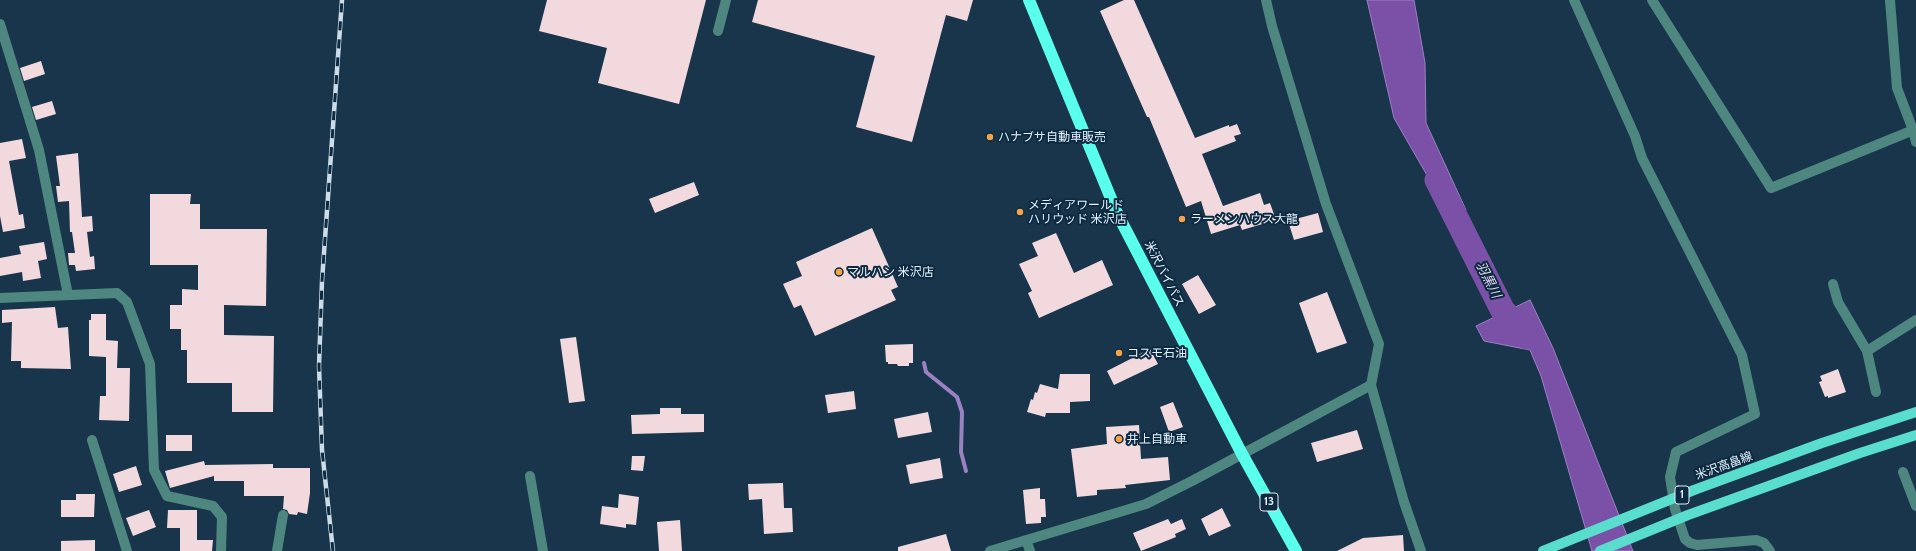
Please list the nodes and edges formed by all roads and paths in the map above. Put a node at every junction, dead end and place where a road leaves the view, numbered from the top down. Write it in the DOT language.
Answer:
graph roads {
  1 [pos="726,0"];
  2 [pos="1029,0"];
  3 [pos="1266,0"];
  4 [pos="1574,0"];
  5 [pos="1652,0"];
  6 [pos="1890,0"];
  7 [pos="0,24"];
  8 [pos="718,31"];
  9 [pos="1915,129"];
  10 [pos="1916,142"];
  11 [pos="1833,284"];
  12 [pos="68,295"];
  13 [pos="0,298"];
  14 [pos="1916,320"];
  15 [pos="1867,352"];
  16 [pos="1371,385"];
  17 [pos="1876,392"];
  18 [pos="1916,412"];
  19 [pos="1916,434"];
  20 [pos="92,440"];
  21 [pos="1242,454"];
  22 [pos="1903,472"];
  23 [pos="530,476"];
  24 [pos="1916,506"];
  25 [pos="283,515"];
  26 [pos="1026,540"];
  27 [pos="127,551"];
  28 [pos="221,551"];
  29 [pos="277,551"];
  30 [pos="543,551"];
  31 [pos="990,551"];
  32 [pos="1030,551"];
  33 [pos="1296,551"];
  34 [pos="1421,551"];
  35 [pos="1543,551"];
  36 [pos="1600,551"];
  37 [pos="1770,551"];
  1 -- 8 [label="street"];
  2 -- 21 [label="highway, 米沢バイパス / 13"];
  3 -- 16 [label="street"];
  4 -- 37 [label="street"];
  5 -- 9 [label="street"];
  6 -- 9 [label="street"];
  7 -- 12 [label="street"];
  9 -- 10 [label="street"];
  11 -- 15 [label="street"];
  12 -- 13 [label="street"];
  12 -- 28 [label="street"];
  14 -- 15 [label="street"];
  15 -- 17 [label="street"];
  16 -- 21 [label="street"];
  16 -- 34 [label="street"];
  18 -- 35 [label="main road, 米沢高畠線 / 1"];
  19 -- 36 [label="main road, 1"];
  20 -- 27 [label="street"];
  21 -- 26 [label="street"];
  21 -- 33 [label="highway, 米沢バイパス / 13"];
  22 -- 24 [label="street"];
  23 -- 30 [label="street"];
  25 -- 29 [label="street"];
  26 -- 31 [label="street"];
  26 -- 32 [label="street"];
}
